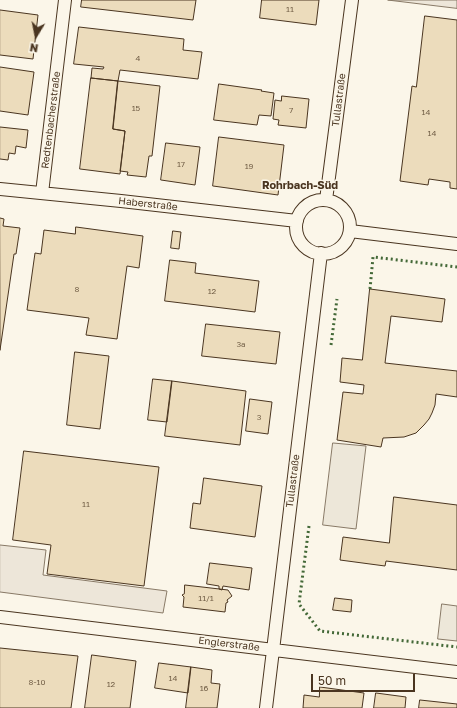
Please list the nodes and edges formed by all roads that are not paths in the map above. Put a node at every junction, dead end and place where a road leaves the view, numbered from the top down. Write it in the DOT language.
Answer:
graph roads {
  1 [pos="65,0"];
  2 [pos="352,0"];
  3 [pos="0,189"];
  4 [pos="42,193"];
  5 [pos="326,200"];
  6 [pos="297,221"];
  7 [pos="350,231"];
  8 [pos="457,244"];
  9 [pos="321,253"];
  10 [pos="0,617"];
  11 [pos="273,649"];
  12 [pos="457,672"];
  13 [pos="266,708"];
  1 -- 4 [label="street, Redtenbacherstraße"];
  2 -- 5 [label="street, Tullastraße"];
  3 -- 4 [label="street, Haberstraße"];
  4 -- 6 [label="street, Haberstraße"];
  5 -- 6 [label="street"];
  5 -- 7 [label="street"];
  6 -- 9 [label="street"];
  7 -- 8 [label="street"];
  7 -- 9 [label="street"];
  9 -- 11 [label="street, Tullastraße"];
  10 -- 11 [label="street, Englerstraße"];
  11 -- 12 [label="street, Englerstraße"];
  11 -- 13 [label="street, Tullastraße"];
}
